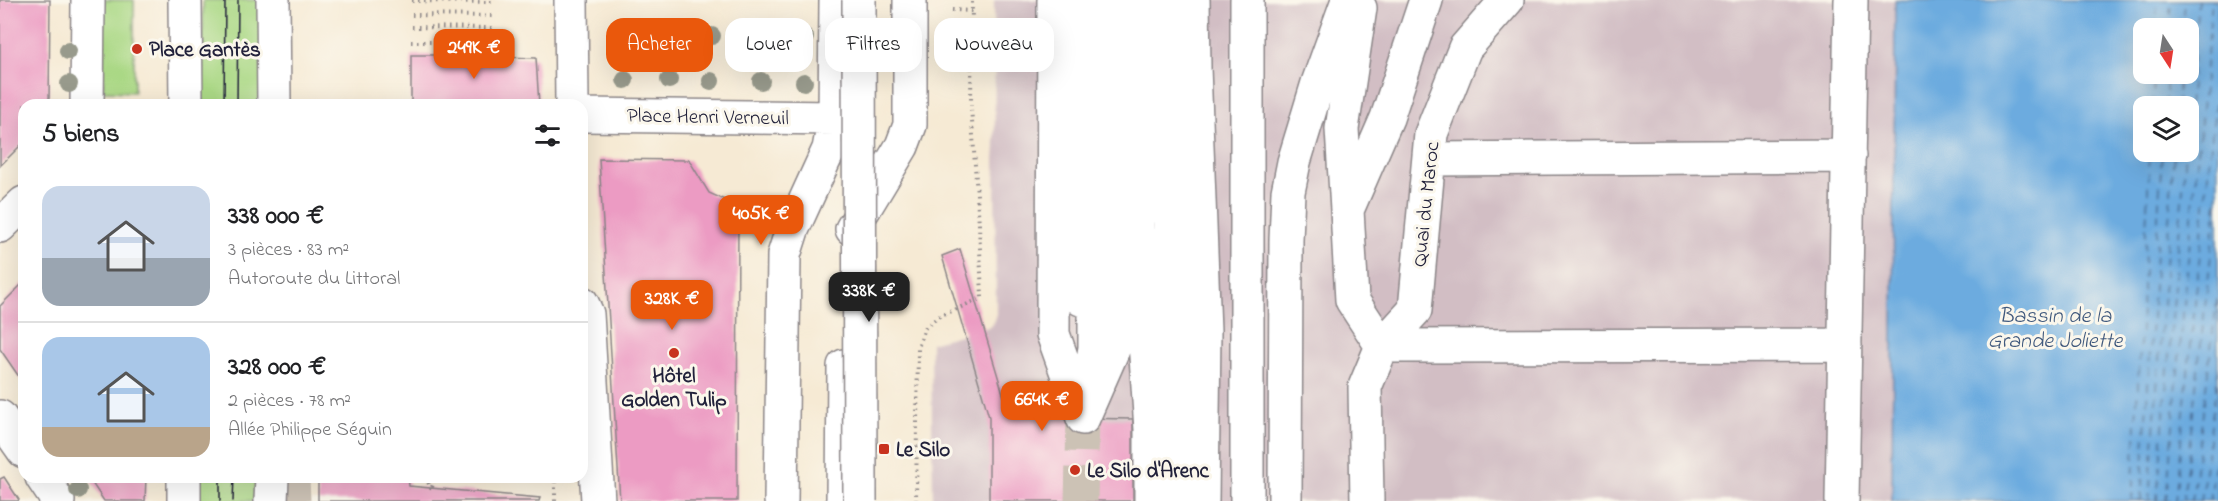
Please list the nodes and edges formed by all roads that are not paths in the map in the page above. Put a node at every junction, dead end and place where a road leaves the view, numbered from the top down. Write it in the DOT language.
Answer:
graph roads {
  1 [pos="88,0"];
  2 [pos="185,0"];
  3 [pos="273,0"];
  4 [pos="571,0"];
  5 [pos="836,0"];
  6 [pos="859,0"];
  7 [pos="910,0"];
  8 [pos="1054,0"];
  9 [pos="1069,0"];
  10 [pos="1084,0"];
  11 [pos="1097,0"];
  12 [pos="1111,0"];
  13 [pos="1124,0"];
  14 [pos="1138,0"];
  15 [pos="1156,0"];
  16 [pos="1167,0"];
  17 [pos="1179,0"];
  18 [pos="1193,0"];
  19 [pos="1205,0"];
  20 [pos="1214,0"];
  21 [pos="1247,0"];
  22 [pos="1348,0"];
  23 [pos="1362,0"];
  24 [pos="1426,0"];
  25 [pos="1507,0"];
  26 [pos="1851,0"];
  27 [pos="87,99"];
  28 [pos="186,99"];
  29 [pos="274,99"];
  30 [pos="572,99"];
  31 [pos="588,115"];
  32 [pos="835,118"];
  33 [pos="1849,156"];
  34 [pos="1429,159"];
  35 [pos="18,208"];
  36 [pos="1347,210"];
  37 [pos="0,226"];
  38 [pos="1200,232"];
  39 [pos="588,331"];
  40 [pos="1845,345"];
  41 [pos="1382,346"];
  42 [pos="1178,382"];
  43 [pos="0,417"];
  44 [pos="1083,418"];
  45 [pos="18,442"];
  46 [pos="46,483"];
  47 [pos="184,483"];
  48 [pos="272,483"];
  49 [pos="58,501"];
  50 [pos="184,501"];
  51 [pos="271,501"];
  52 [pos="598,501"];
  53 [pos="782,501"];
  54 [pos="843,501"];
  55 [pos="860,501"];
  56 [pos="1151,501"];
  57 [pos="1177,501"];
  58 [pos="1202,501"];
  59 [pos="1247,501"];
  60 [pos="1285,501"];
  61 [pos="1367,501"];
  62 [pos="1842,501"];
  1 -- 27 [label="main road"];
  2 -- 28 [label="main road"];
  3 -- 29 [label="main road"];
  4 -- 30 [label="main road"];
  5 -- 32 [label="main road"];
  6 -- 55 [label="main road, bridge"];
  7 -- 54 [label="main road"];
  8 -- 44 [label="main road"];
  9 -- 44 [label="main road"];
  10 -- 44 [label="main road"];
  11 -- 44 [label="main road"];
  12 -- 44 [label="main road"];
  13 -- 44 [label="main road"];
  14 -- 56 [label="main road"];
  15 -- 42 [label="main road"];
  16 -- 42 [label="main road"];
  17 -- 42 [label="main road"];
  18 -- 38 [label="main road"];
  19 -- 38 [label="main road"];
  20 -- 38 [label="main road"];
  21 -- 59 [label="main road"];
  22 -- 60 [label="main road"];
  23 -- 36 [label="main road"];
  24 -- 36 [label="main road"];
  25 -- 34 [label="main road, Quai du Maroc"];
  26 -- 33 [label="main road"];
  31 -- 32 [label="main road, Place Henri Verneuil"];
  32 -- 53 [label="main road"];
  33 -- 34 [label="main road"];
  33 -- 40 [label="main road"];
  34 -- 41 [label="main road, Quai du Maroc"];
  35 -- 37 [label="main road"];
  36 -- 41 [label="main road"];
  38 -- 58 [label="main road"];
  39 -- 52 [label="main road"];
  40 -- 41 [label="main road"];
  40 -- 62 [label="main road"];
  41 -- 61 [label="main road, Quai du Maroc"];
  42 -- 57 [label="main road"];
  43 -- 45 [label="main road"];
  46 -- 49 [label="main road"];
  47 -- 50 [label="main road"];
  48 -- 51 [label="main road"];
}
